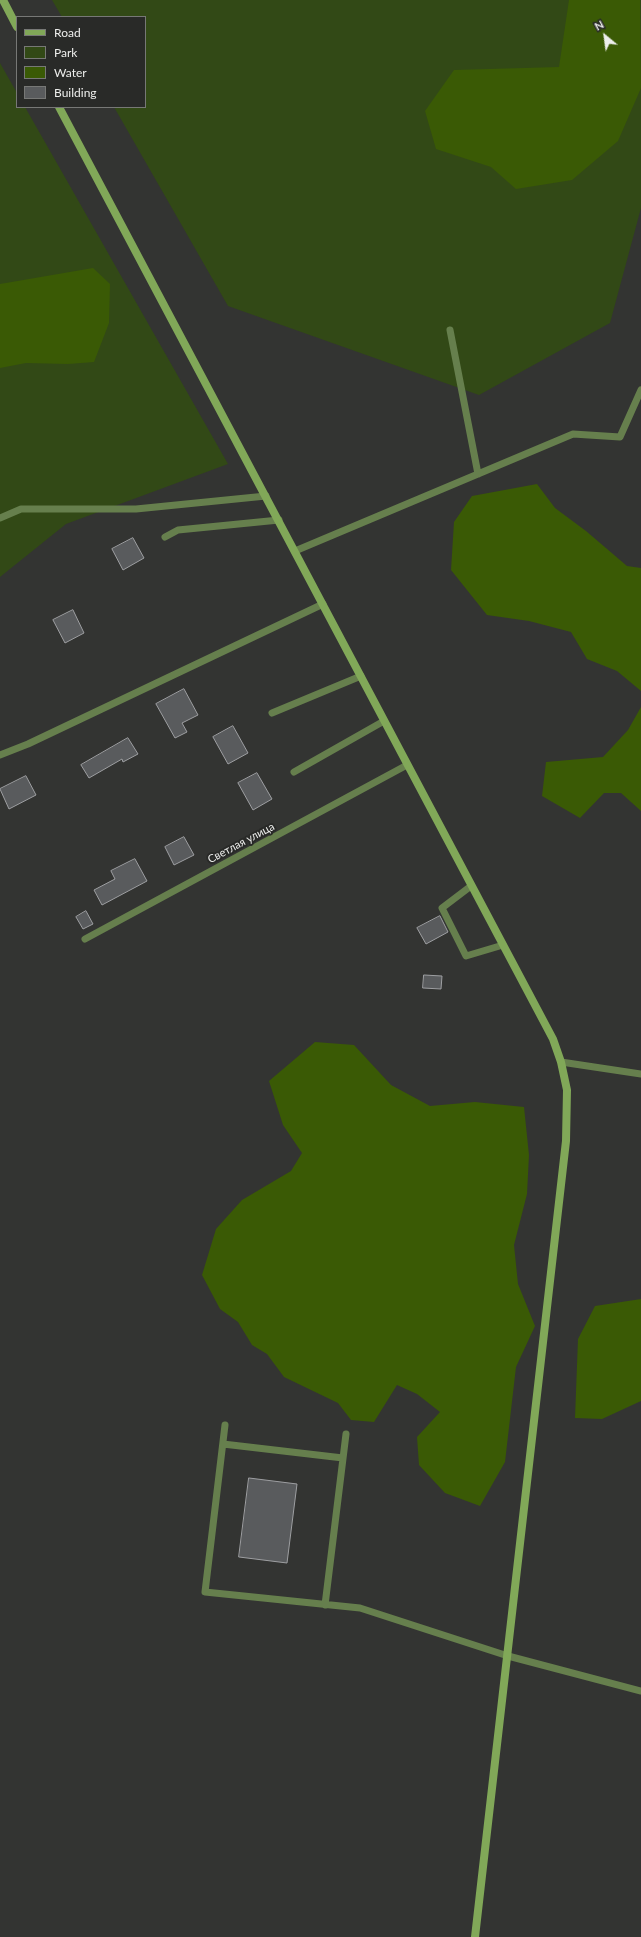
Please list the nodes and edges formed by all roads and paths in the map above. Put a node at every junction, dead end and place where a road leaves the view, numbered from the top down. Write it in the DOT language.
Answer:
graph roads {
  1 [pos="2,0"];
  2 [pos="16,25"];
  3 [pos="60,108"];
  4 [pos="450,330"];
  5 [pos="641,390"];
  6 [pos="478,474"];
  7 [pos="266,496"];
  8 [pos="0,518"];
  9 [pos="279,520"];
  10 [pos="165,537"];
  11 [pos="295,551"];
  12 [pos="324,604"];
  13 [pos="361,676"];
  14 [pos="272,713"];
  15 [pos="384,721"];
  16 [pos="0,755"];
  17 [pos="407,766"];
  18 [pos="294,772"];
  19 [pos="471,886"];
  20 [pos="85,939"];
  21 [pos="503,945"];
  22 [pos="561,1062"];
  23 [pos="641,1074"];
  24 [pos="225,1424"];
  25 [pos="346,1434"];
  26 [pos="223,1444"];
  27 [pos="343,1458"];
  28 [pos="325,1605"];
  29 [pos="508,1656"];
  30 [pos="641,1691"];
  31 [pos="475,1937"];
  1 -- 2 [label="main road"];
  3 -- 7 [label="main road"];
  4 -- 6 [label="lane"];
  5 -- 6 [label="lane"];
  6 -- 11 [label="lane"];
  7 -- 8 [label="lane"];
  7 -- 9 [label="main road"];
  9 -- 10 [label="lane"];
  9 -- 11 [label="main road"];
  11 -- 12 [label="main road"];
  12 -- 13 [label="main road"];
  12 -- 16 [label="lane"];
  13 -- 14 [label="lane"];
  13 -- 15 [label="main road"];
  15 -- 17 [label="main road"];
  15 -- 18 [label="lane"];
  17 -- 19 [label="main road"];
  17 -- 20 [label="lane, Светлая улица"];
  19 -- 21 [label="main road"];
  19 -- 21 [label="lane"];
  21 -- 22 [label="main road"];
  22 -- 23 [label="lane"];
  22 -- 29 [label="main road"];
  24 -- 26 [label="lane"];
  25 -- 27 [label="lane"];
  26 -- 27 [label="lane"];
  26 -- 28 [label="lane"];
  27 -- 28 [label="lane"];
  28 -- 29 [label="lane"];
  29 -- 30 [label="lane"];
  29 -- 31 [label="main road"];
}
